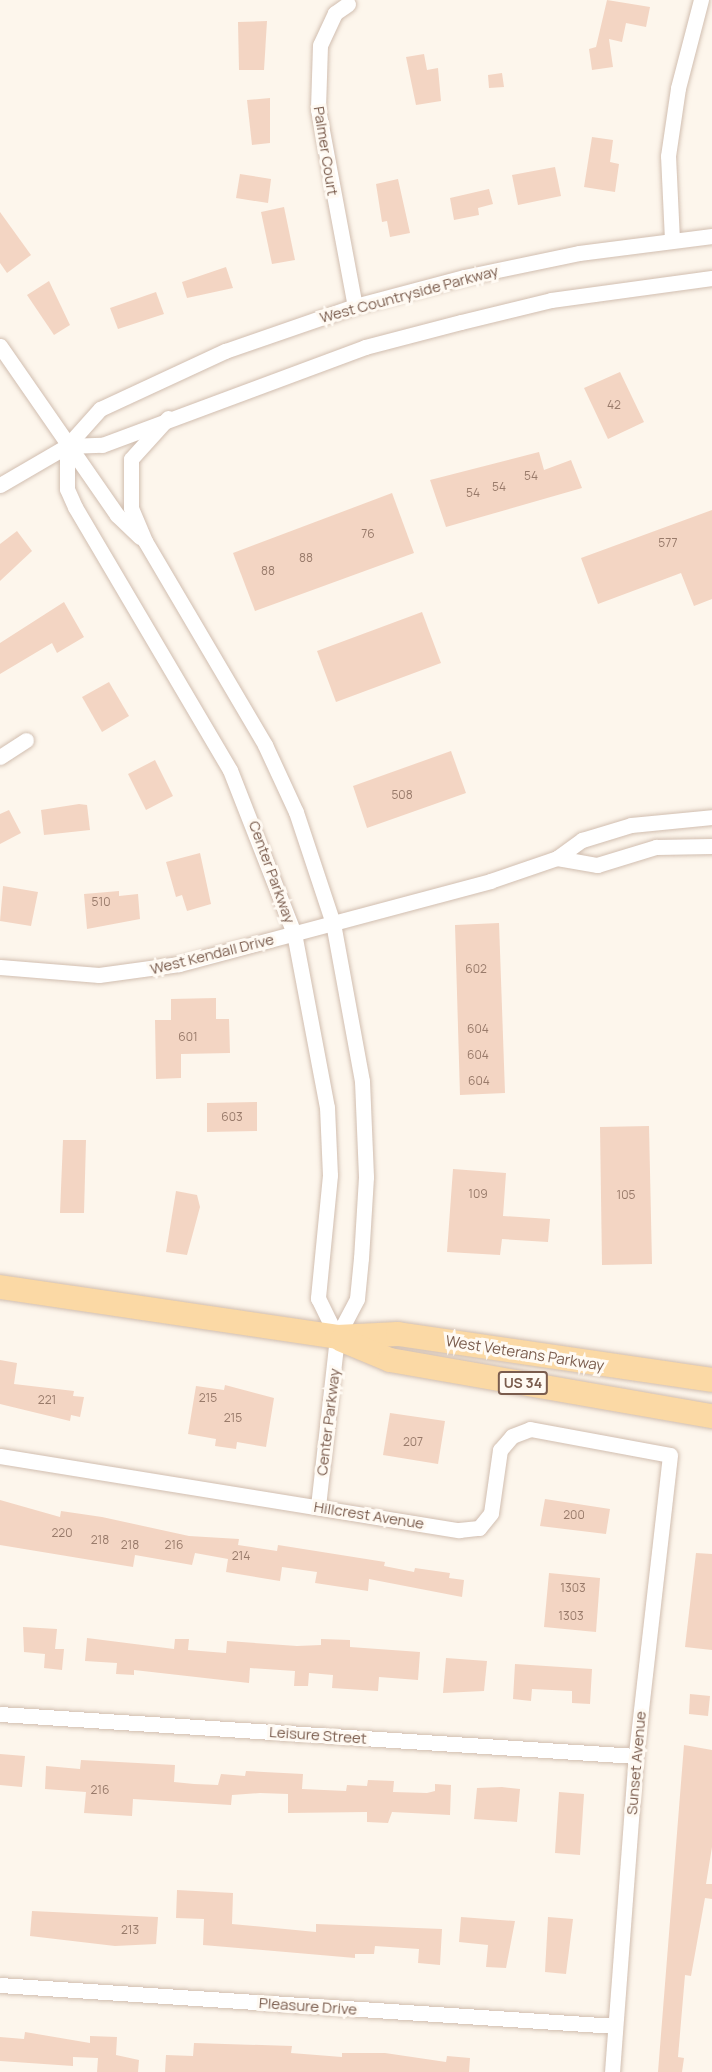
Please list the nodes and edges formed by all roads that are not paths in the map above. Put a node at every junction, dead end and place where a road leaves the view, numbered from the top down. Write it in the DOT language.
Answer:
graph roads {
  1 [pos="348,4"];
  2 [pos="704,10"];
  3 [pos="712,236"];
  4 [pos="672,240"];
  5 [pos="712,278"];
  6 [pos="355,306"];
  7 [pos="0,346"];
  8 [pos="168,418"];
  9 [pos="67,446"];
  10 [pos="0,485"];
  11 [pos="145,541"];
  12 [pos="26,740"];
  13 [pos="0,757"];
  14 [pos="712,817"];
  15 [pos="712,846"];
  16 [pos="557,858"];
  17 [pos="333,923"];
  18 [pos="294,933"];
  19 [pos="0,967"];
  20 [pos="0,1287"];
  21 [pos="338,1337"];
  22 [pos="712,1380"];
  23 [pos="712,1416"];
  24 [pos="670,1455"];
  25 [pos="0,1456"];
  26 [pos="318,1507"];
  27 [pos="0,1714"];
  28 [pos="635,1756"];
  29 [pos="0,1985"];
  30 [pos="615,2026"];
  31 [pos="612,2072"];
  1 -- 6 [label="street, Palmer Court"];
  2 -- 4 [label="street"];
  3 -- 4 [label="street, West Countryside Parkway"];
  4 -- 6 [label="street, West Countryside Parkway"];
  5 -- 8 [label="street, West Countryside Parkway"];
  6 -- 9 [label="street, West Countryside Parkway"];
  7 -- 9 [label="street, Center Parkway"];
  8 -- 9 [label="street, West Countryside Parkway"];
  8 -- 11 [label="street, Center Parkway"];
  9 -- 10 [label="street, West Countryside Parkway"];
  9 -- 11 [label="street, Center Parkway"];
  9 -- 18 [label="street, Center Parkway"];
  11 -- 17 [label="street, Center Parkway"];
  12 -- 13 [label="street"];
  14 -- 16 [label="street, West Kendall Drive"];
  15 -- 16 [label="street, West Kendall Drive"];
  16 -- 17 [label="street, West Kendall Drive"];
  17 -- 18 [label="street, West Kendall Drive"];
  17 -- 21 [label="street, Center Parkway"];
  18 -- 19 [label="street, West Kendall Drive"];
  18 -- 21 [label="street, Center Parkway"];
  20 -- 21 [label="main road, West Veterans Parkway / US 34"];
  21 -- 22 [label="main road, West Veterans Parkway / US 34"];
  21 -- 23 [label="main road, West Veterans Parkway / US 34"];
  21 -- 26 [label="street, Center Parkway"];
  24 -- 26 [label="street, Hillcrest Avenue"];
  24 -- 28 [label="street, Sunset Avenue"];
  25 -- 26 [label="street, Hillcrest Avenue"];
  27 -- 28 [label="street, Leisure Street"];
  28 -- 30 [label="street, Sunset Avenue"];
  29 -- 30 [label="street, Pleasure Drive"];
  30 -- 31 [label="street, Sunset Avenue"];
}
